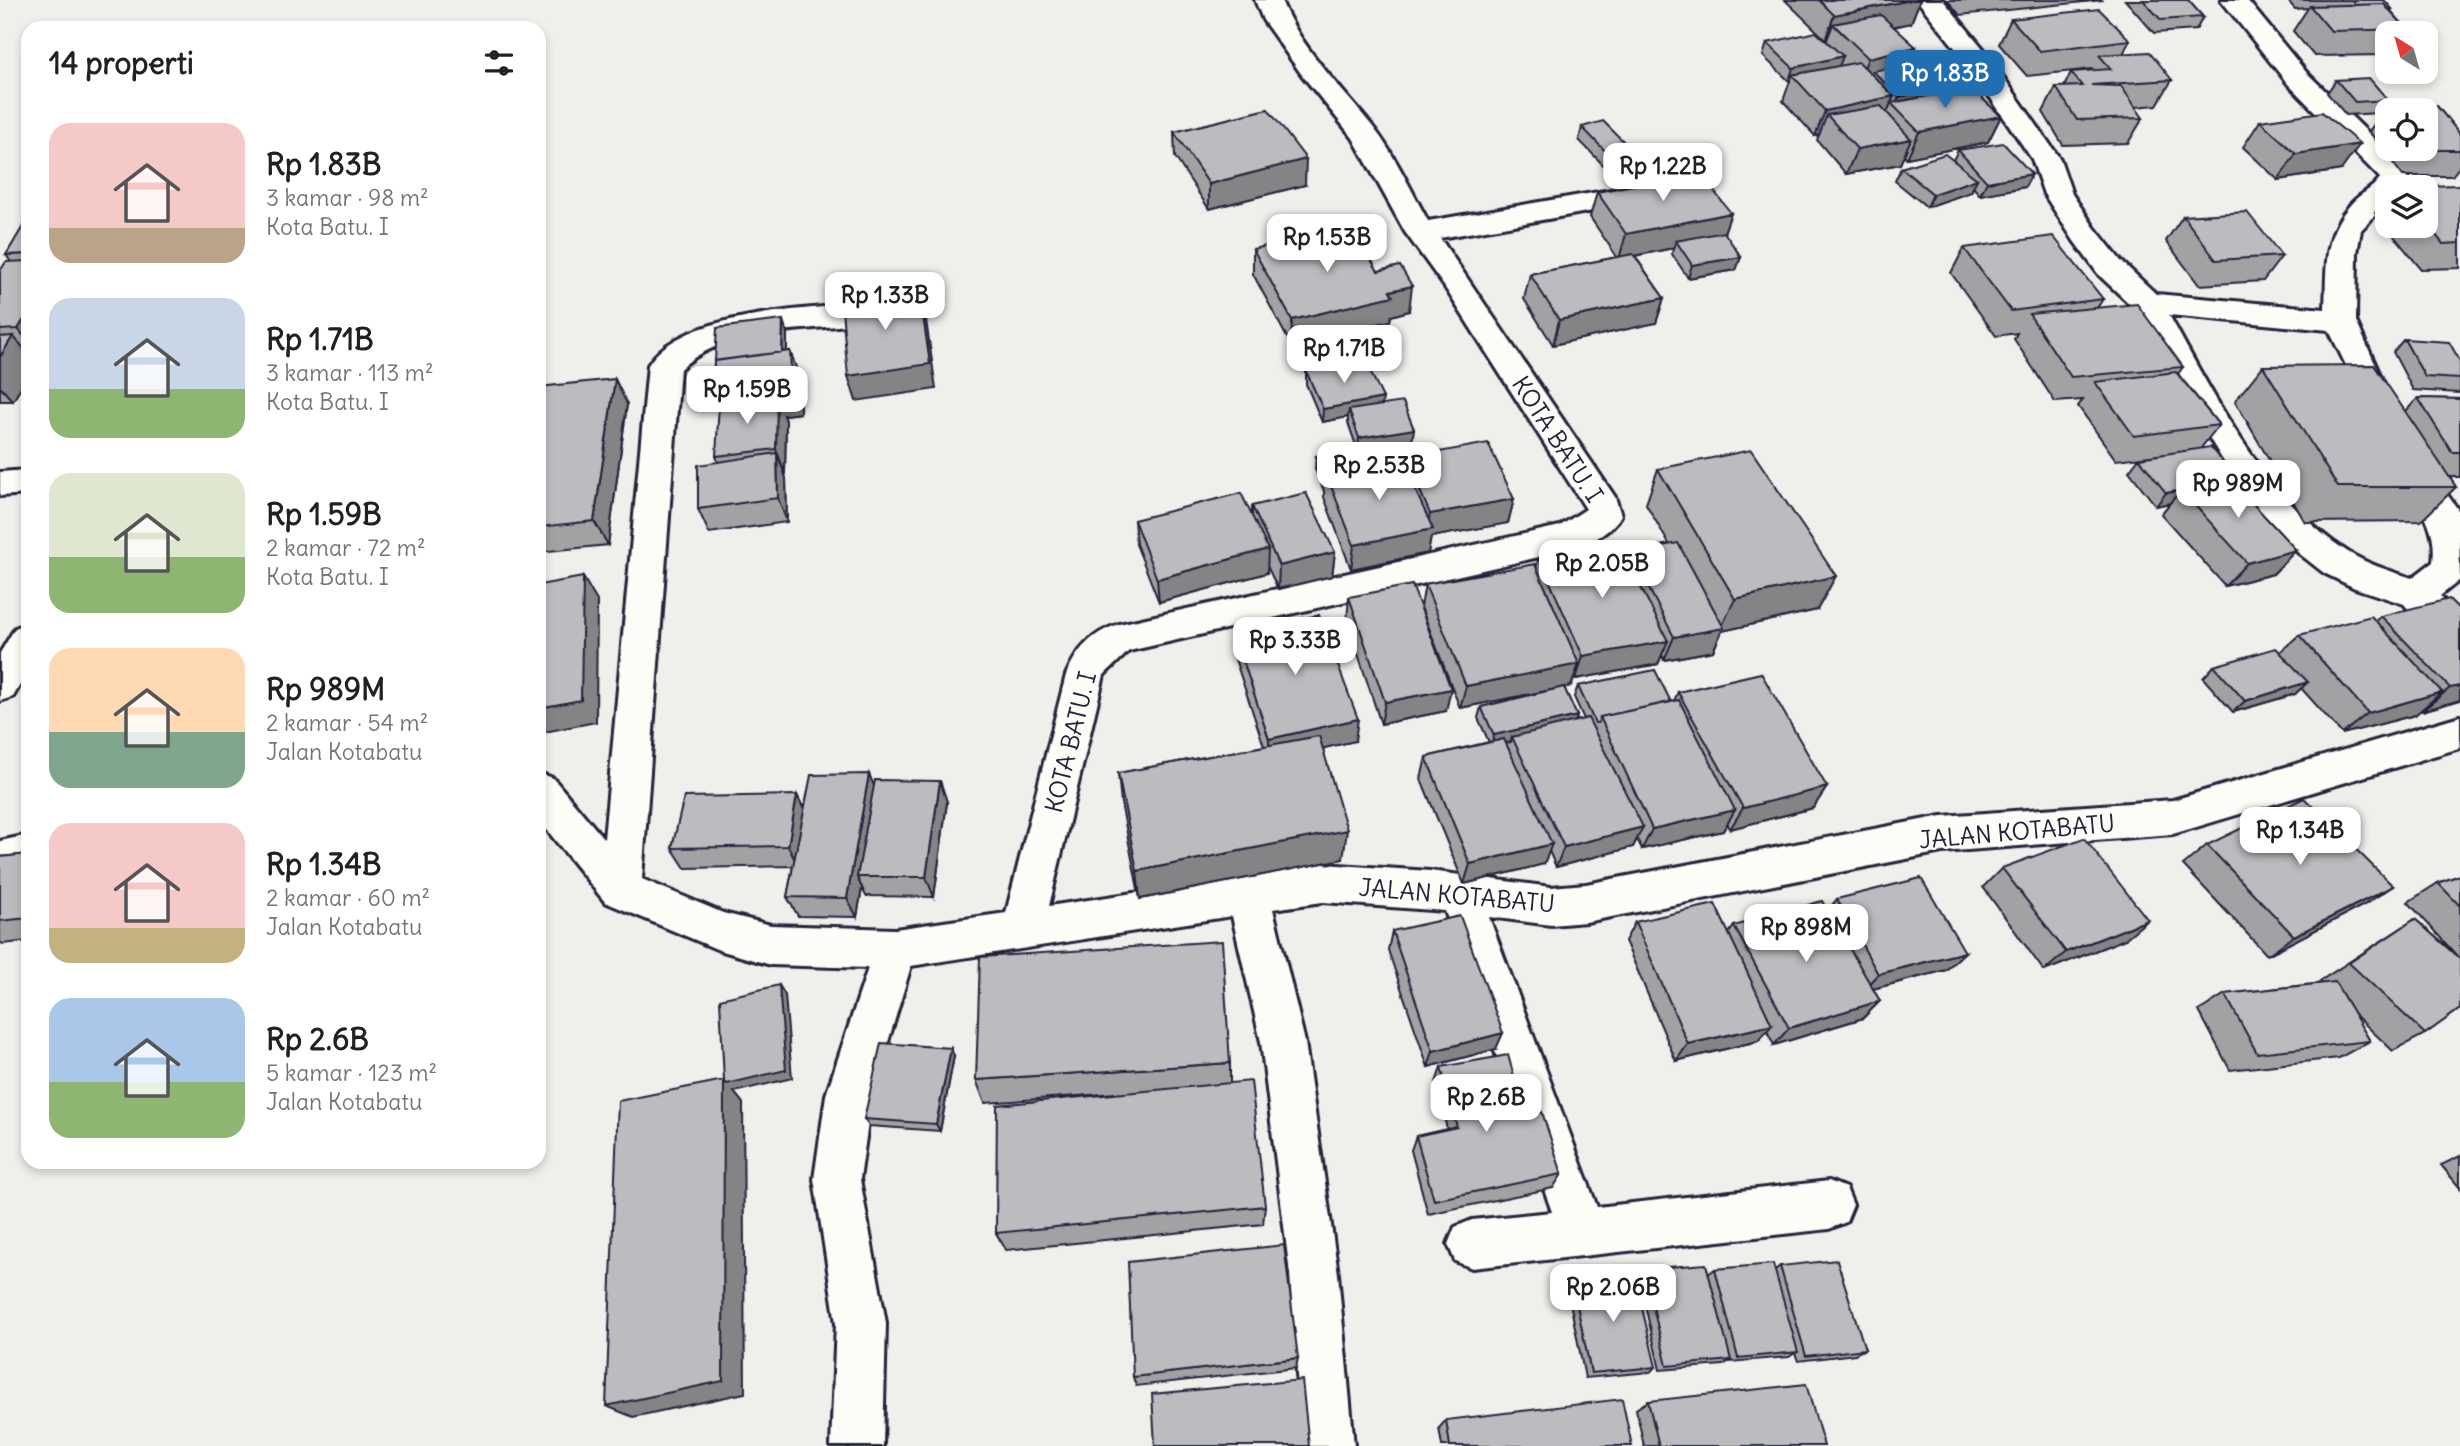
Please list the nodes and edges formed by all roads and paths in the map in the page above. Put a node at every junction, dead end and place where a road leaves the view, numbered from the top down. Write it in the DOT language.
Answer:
graph roads {
  1 [pos="1268,0"];
  2 [pos="1930,0"];
  3 [pos="2234,0"];
  4 [pos="2392,175"];
  5 [pos="1616,198"];
  6 [pos="2375,198"];
  7 [pos="1420,232"];
  8 [pos="2147,303"];
  9 [pos="856,314"];
  10 [pos="2340,321"];
  11 [pos="21,482"];
  12 [pos="0,484"];
  13 [pos="2417,594"];
  14 [pos="2460,645"];
  15 [pos="21,650"];
  16 [pos="0,686"];
  17 [pos="2460,732"];
  18 [pos="546,799"];
  19 [pos="21,854"];
  20 [pos="0,859"];
  21 [pos="620,889"];
  22 [pos="1248,893"];
  23 [pos="1460,895"];
  24 [pos="1023,928"];
  25 [pos="895,949"];
  26 [pos="1829,1205"];
  27 [pos="1583,1233"];
  28 [pos="1472,1244"];
  29 [pos="857,1446"];
  30 [pos="1328,1446"];
  1 -- 7 [label="street, KOTA BATU. I"];
  2 -- 8 [label="street"];
  3 -- 4 [label="street"];
  5 -- 7 [label="street"];
  6 -- 10 [label="street"];
  7 -- 24 [label="street, KOTA BATU. I"];
  8 -- 10 [label="street"];
  8 -- 13 [label="street"];
  9 -- 21 [label="street"];
  10 -- 13 [label="street"];
  11 -- 12 [label="street"];
  13 -- 14 [label="street"];
  15 -- 16 [label="street"];
  17 -- 23 [label="street, JALAN KOTABATU"];
  18 -- 21 [label="street, JALAN KOTABATU"];
  19 -- 20 [label="street"];
  21 -- 25 [label="street, JALAN KOTABATU"];
  22 -- 23 [label="street, JALAN KOTABATU"];
  22 -- 24 [label="street, JALAN KOTABATU"];
  22 -- 30 [label="street"];
  23 -- 27 [label="street"];
  24 -- 25 [label="street, JALAN KOTABATU"];
  25 -- 29 [label="street"];
  26 -- 27 [label="street"];
  27 -- 28 [label="street"];
}
